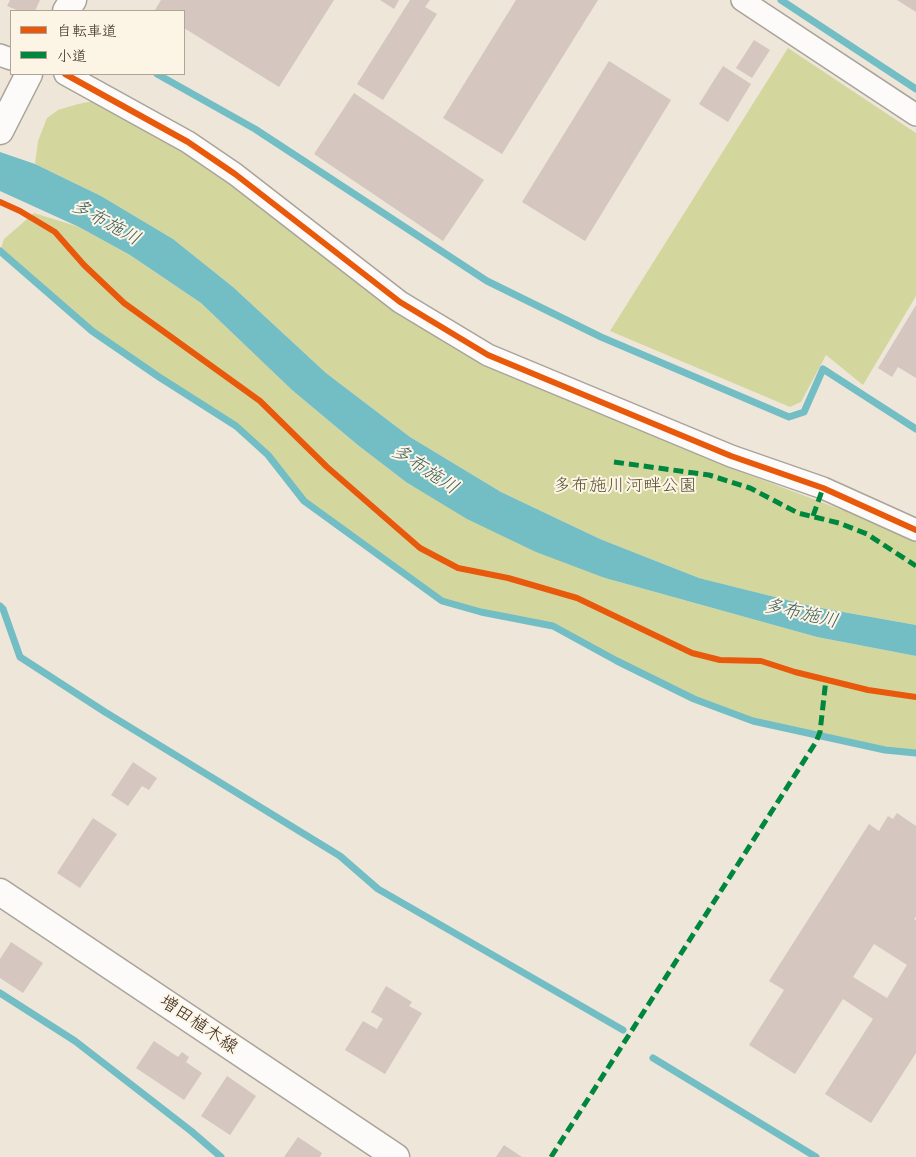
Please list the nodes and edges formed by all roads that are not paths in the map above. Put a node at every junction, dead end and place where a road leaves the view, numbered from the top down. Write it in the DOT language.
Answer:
graph roads {
  1 [pos="742,0"];
  2 [pos="28,75"];
  3 [pos="67,75"];
  4 [pos="916,116"];
  5 [pos="0,131"];
  6 [pos="916,530"];
  7 [pos="0,892"];
  8 [pos="396,1157"];
  1 -- 4 [label="street"];
  2 -- 5 [label="street"];
  3 -- 6 [label="street"];
  7 -- 8 [label="street, 増田植木線"];
}
